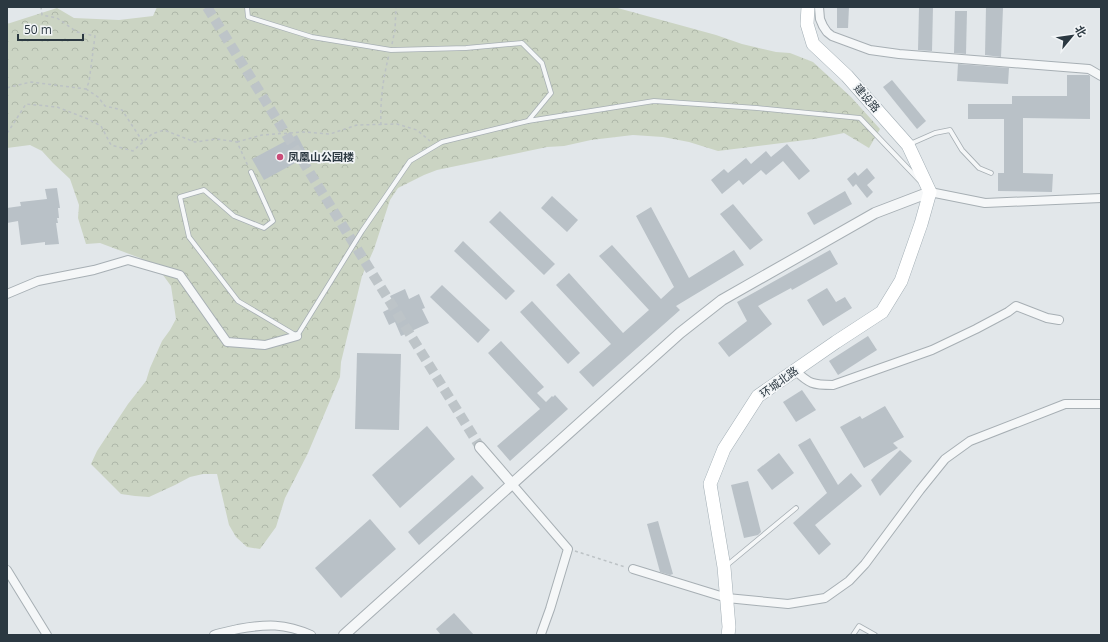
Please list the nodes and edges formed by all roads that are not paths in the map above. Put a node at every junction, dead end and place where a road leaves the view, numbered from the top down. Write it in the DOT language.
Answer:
graph roads {
  1 [pos="247,7"];
  2 [pos="808,7"];
  3 [pos="819,7"];
  4 [pos="1101,76"];
  5 [pos="528,121"];
  6 [pos="908,145"];
  7 [pos="251,172"];
  8 [pos="991,173"];
  9 [pos="930,192"];
  10 [pos="1101,198"];
  11 [pos="7,294"];
  12 [pos="1059,320"];
  13 [pos="298,336"];
  14 [pos="795,370"];
  15 [pos="1101,404"];
  16 [pos="480,447"];
  17 [pos="512,484"];
  18 [pos="796,508"];
  19 [pos="724,568"];
  20 [pos="633,569"];
  21 [pos="7,570"];
  22 [pos="727,598"];
  23 [pos="541,634"];
  24 [pos="47,635"];
  25 [pos="214,635"];
  26 [pos="311,635"];
  27 [pos="344,635"];
  28 [pos="728,635"];
  29 [pos="853,635"];
  30 [pos="875,635"];
  1 -- 5 [label="lane"];
  2 -- 6 [label="main road, 建设路"];
  3 -- 4 [label="street"];
  5 -- 9 [label="lane"];
  5 -- 13 [label="lane"];
  6 -- 8 [label="lane"];
  6 -- 9 [label="main road, 建设路"];
  7 -- 13 [label="lane"];
  9 -- 10 [label="street"];
  9 -- 14 [label="main road, 环城北路"];
  9 -- 17 [label="street"];
  11 -- 13 [label="street"];
  12 -- 14 [label="street"];
  14 -- 19 [label="main road, 环城北路"];
  15 -- 22 [label="street"];
  16 -- 17 [label="street"];
  17 -- 23 [label="street"];
  17 -- 27 [label="street"];
  18 -- 19 [label="lane"];
  19 -- 22 [label="main road, 环城北路"];
  20 -- 22 [label="street"];
  21 -- 24 [label="street"];
  22 -- 28 [label="main road, 环城北路"];
  25 -- 26 [label="street"];
  29 -- 30 [label="lane"];
}
